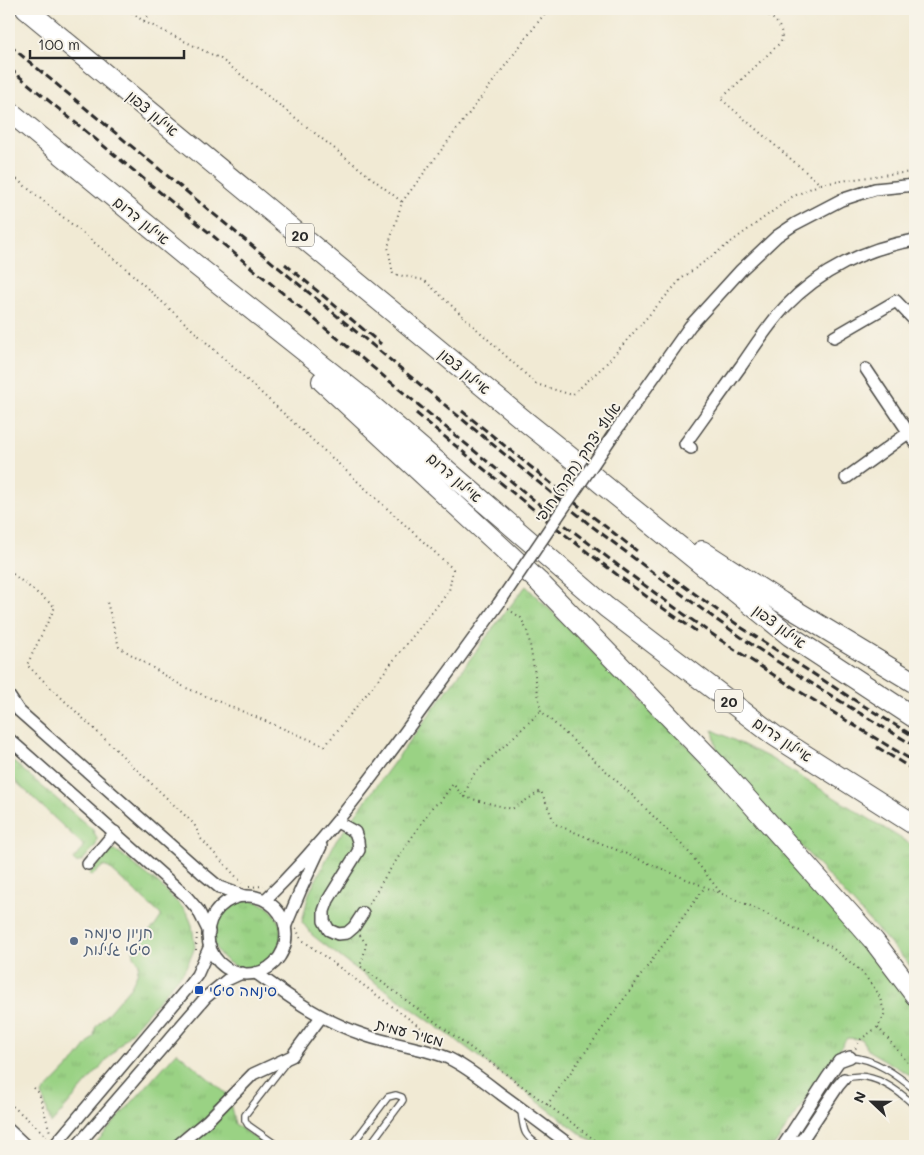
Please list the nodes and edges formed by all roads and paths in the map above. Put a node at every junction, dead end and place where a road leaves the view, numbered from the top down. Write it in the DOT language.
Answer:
graph roads {
  1 [pos="26,9"];
  2 [pos="128,9"];
  3 [pos="153,9"];
  4 [pos="548,9"];
  5 [pos="762,9"];
  6 [pos="143,21"];
  7 [pos="9,111"];
  8 [pos="915,172"];
  9 [pos="9,173"];
  10 [pos="820,184"];
  11 [pos="915,185"];
  12 [pos="402,202"];
  13 [pos="915,240"];
  14 [pos="198,266"];
  15 [pos="915,321"];
  16 [pos="834,337"];
  17 [pos="866,369"];
  18 [pos="913,434"];
  19 [pos="691,448"];
  20 [pos="846,478"];
  21 [pos="601,483"];
  22 [pos="9,571"];
  23 [pos="107,602"];
  24 [pos="499,603"];
  25 [pos="915,683"];
  26 [pos="9,696"];
  27 [pos="541,711"];
  28 [pos="915,718"];
  29 [pos="9,739"];
  30 [pos="464,797"];
  31 [pos="337,822"];
  32 [pos="915,825"];
  33 [pos="115,832"];
  34 [pos="326,836"];
  35 [pos="88,864"];
  36 [pos="706,887"];
  37 [pos="245,891"];
  38 [pos="723,894"];
  39 [pos="264,900"];
  40 [pos="363,913"];
  41 [pos="290,927"];
  42 [pos="354,927"];
  43 [pos="209,932"];
  44 [pos="210,946"];
  45 [pos="313,948"];
  46 [pos="276,961"];
  47 [pos="242,973"];
  48 [pos="256,973"];
  49 [pos="283,992"];
  50 [pos="915,995"];
  51 [pos="322,1017"];
  52 [pos="878,1027"];
  53 [pos="292,1056"];
  54 [pos="850,1057"];
  55 [pos="915,1071"];
  56 [pos="844,1079"];
  57 [pos="34,1088"];
  58 [pos="915,1090"];
  59 [pos="9,1103"];
  60 [pos="547,1105"];
  61 [pos="915,1106"];
  62 [pos="521,1109"];
  63 [pos="9,1130"];
  64 [pos="50,1132"];
  65 [pos="47,1136"];
  66 [pos="800,1142"];
  67 [pos="785,1143"];
  68 [pos="371,1145"];
  69 [pos="26,1146"];
  70 [pos="54,1146"];
  71 [pos="77,1146"];
  72 [pos="177,1146"];
  73 [pos="278,1146"];
  74 [pos="351,1146"];
  75 [pos="540,1146"];
  76 [pos="571,1146"];
  77 [pos="603,1146"];
  78 [pos="815,1146"];
  1 -- 21 [label="highway, איילון צפון / 20"];
  2 -- 6 [label="path"];
  3 -- 6 [label="path"];
  4 -- 12 [label="path"];
  5 -- 10 [label="path"];
  6 -- 12 [label="path"];
  7 -- 14 [label="highway, איילון דרום / 20"];
  8 -- 10 [label="path"];
  9 -- 23 [label="path"];
  10 -- 12 [label="path"];
  11 -- 24 [label="street, אלוף יצחק (חקה) חופי, bridge"];
  13 -- 19 [label="street"];
  14 -- 32 [label="highway, איילון דרום / 20"];
  14 -- 50 [label="highway"];
  15 -- 16 [label="street"];
  17 -- 18 [label="street"];
  18 -- 20 [label="street"];
  21 -- 25 [label="highway"];
  21 -- 28 [label="highway, איילון צפון / 20"];
  22 -- 37 [label="path"];
  24 -- 27 [label="path"];
  24 -- 31 [label="street, אלוף יצחק (חקה) חופי"];
  26 -- 37 [label="street"];
  27 -- 30 [label="path"];
  27 -- 38 [label="path"];
  29 -- 33 [label="street"];
  30 -- 36 [label="path"];
  30 -- 40 [label="path"];
  31 -- 34 [label="street, אלוף יצחק (חקה) חופי"];
  31 -- 42 [label="street"];
  33 -- 35 [label="street"];
  33 -- 43 [label="street"];
  34 -- 39 [label="street, אלוף יצחק (חקה) חופי"];
  34 -- 41 [label="street, אלוף יצחק (חקה) חופי"];
  36 -- 38 [label="path"];
  36 -- 60 [label="path"];
  37 -- 39 [label="street"];
  37 -- 43 [label="street"];
  38 -- 52 [label="path"];
  39 -- 41 [label="street"];
  40 -- 42 [label="street"];
  41 -- 45 [label="path"];
  41 -- 46 [label="street"];
  42 -- 60 [label="path"];
  43 -- 44 [label="street"];
  44 -- 47 [label="street"];
  44 -- 70 [label="street"];
  46 -- 48 [label="street"];
  46 -- 49 [label="street"];
  47 -- 48 [label="street"];
  47 -- 71 [label="street"];
  48 -- 49 [label="street, מאיר עמית"];
  49 -- 51 [label="street, מאיר עמית"];
  51 -- 53 [label="street"];
  51 -- 62 [label="street, מאיר עמית"];
  52 -- 54 [label="path"];
  52 -- 55 [label="path"];
  53 -- 72 [label="street"];
  53 -- 73 [label="lane"];
  54 -- 58 [label="lane"];
  54 -- 67 [label="street"];
  56 -- 61 [label="lane"];
  56 -- 66 [label="street"];
  57 -- 64 [label="path"];
  59 -- 65 [label="path"];
  60 -- 77 [label="path"];
  62 -- 75 [label="lane"];
  62 -- 76 [label="street, מאיר עמית"];
  63 -- 69 [label="street"];
  66 -- 67 [label="lane"];
  66 -- 78 [label="lane"];
  68 -- 74 [label="lane"];
}
